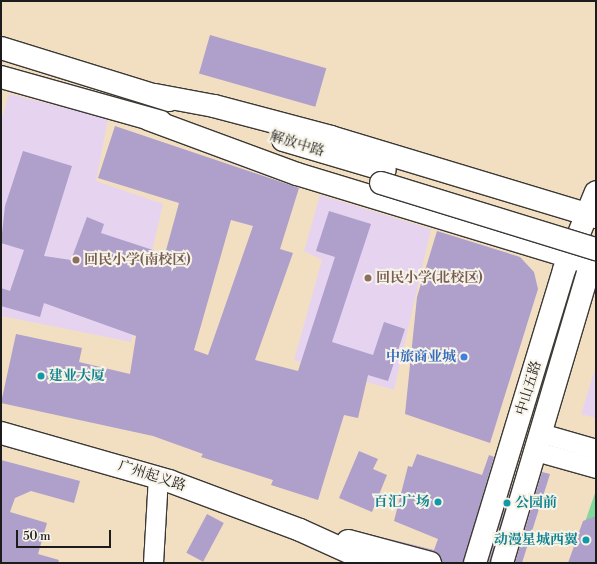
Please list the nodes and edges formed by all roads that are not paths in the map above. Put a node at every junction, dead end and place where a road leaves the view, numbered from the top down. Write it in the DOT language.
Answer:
graph roads {
  1 [pos="1,48"];
  2 [pos="1,77"];
  3 [pos="155,95"];
  4 [pos="148,119"];
  5 [pos="383,177"];
  6 [pos="596,192"];
  7 [pos="594,242"];
  8 [pos="569,256"];
  9 [pos="1,433"];
  10 [pos="539,442"];
  11 [pos="596,449"];
  12 [pos="596,468"];
  13 [pos="158,477"];
  14 [pos="300,530"];
  15 [pos="153,563"];
  16 [pos="373,563"];
  17 [pos="430,563"];
  18 [pos="475,563"];
  19 [pos="502,563"];
  1 -- 3 [label="main road, 解放中路"];
  2 -- 4 [label="main road, 解放中路"];
  3 -- 5 [label="main road, 解放中路"];
  3 -- 7 [label="main road"];
  4 -- 5 [label="main road, 解放中路"];
  4 -- 8 [label="main road"];
  5 -- 7 [label="main road, 解放中路"];
  6 -- 7 [label="main road"];
  7 -- 8 [label="main road, 中山五路"];
  7 -- 8 [label="main road"];
  7 -- 10 [label="main road, 中山五路"];
  8 -- 18 [label="main road, 中山五路"];
  9 -- 13 [label="main road, 广州起义路"];
  10 -- 11 [label="street"];
  10 -- 12 [label="street"];
  10 -- 19 [label="main road, 中山五路"];
  13 -- 14 [label="main road, 广州起义路"];
  13 -- 15 [label="street"];
  14 -- 16 [label="main road, 广州起义路"];
  14 -- 17 [label="main road, 广州起义路"];
}
